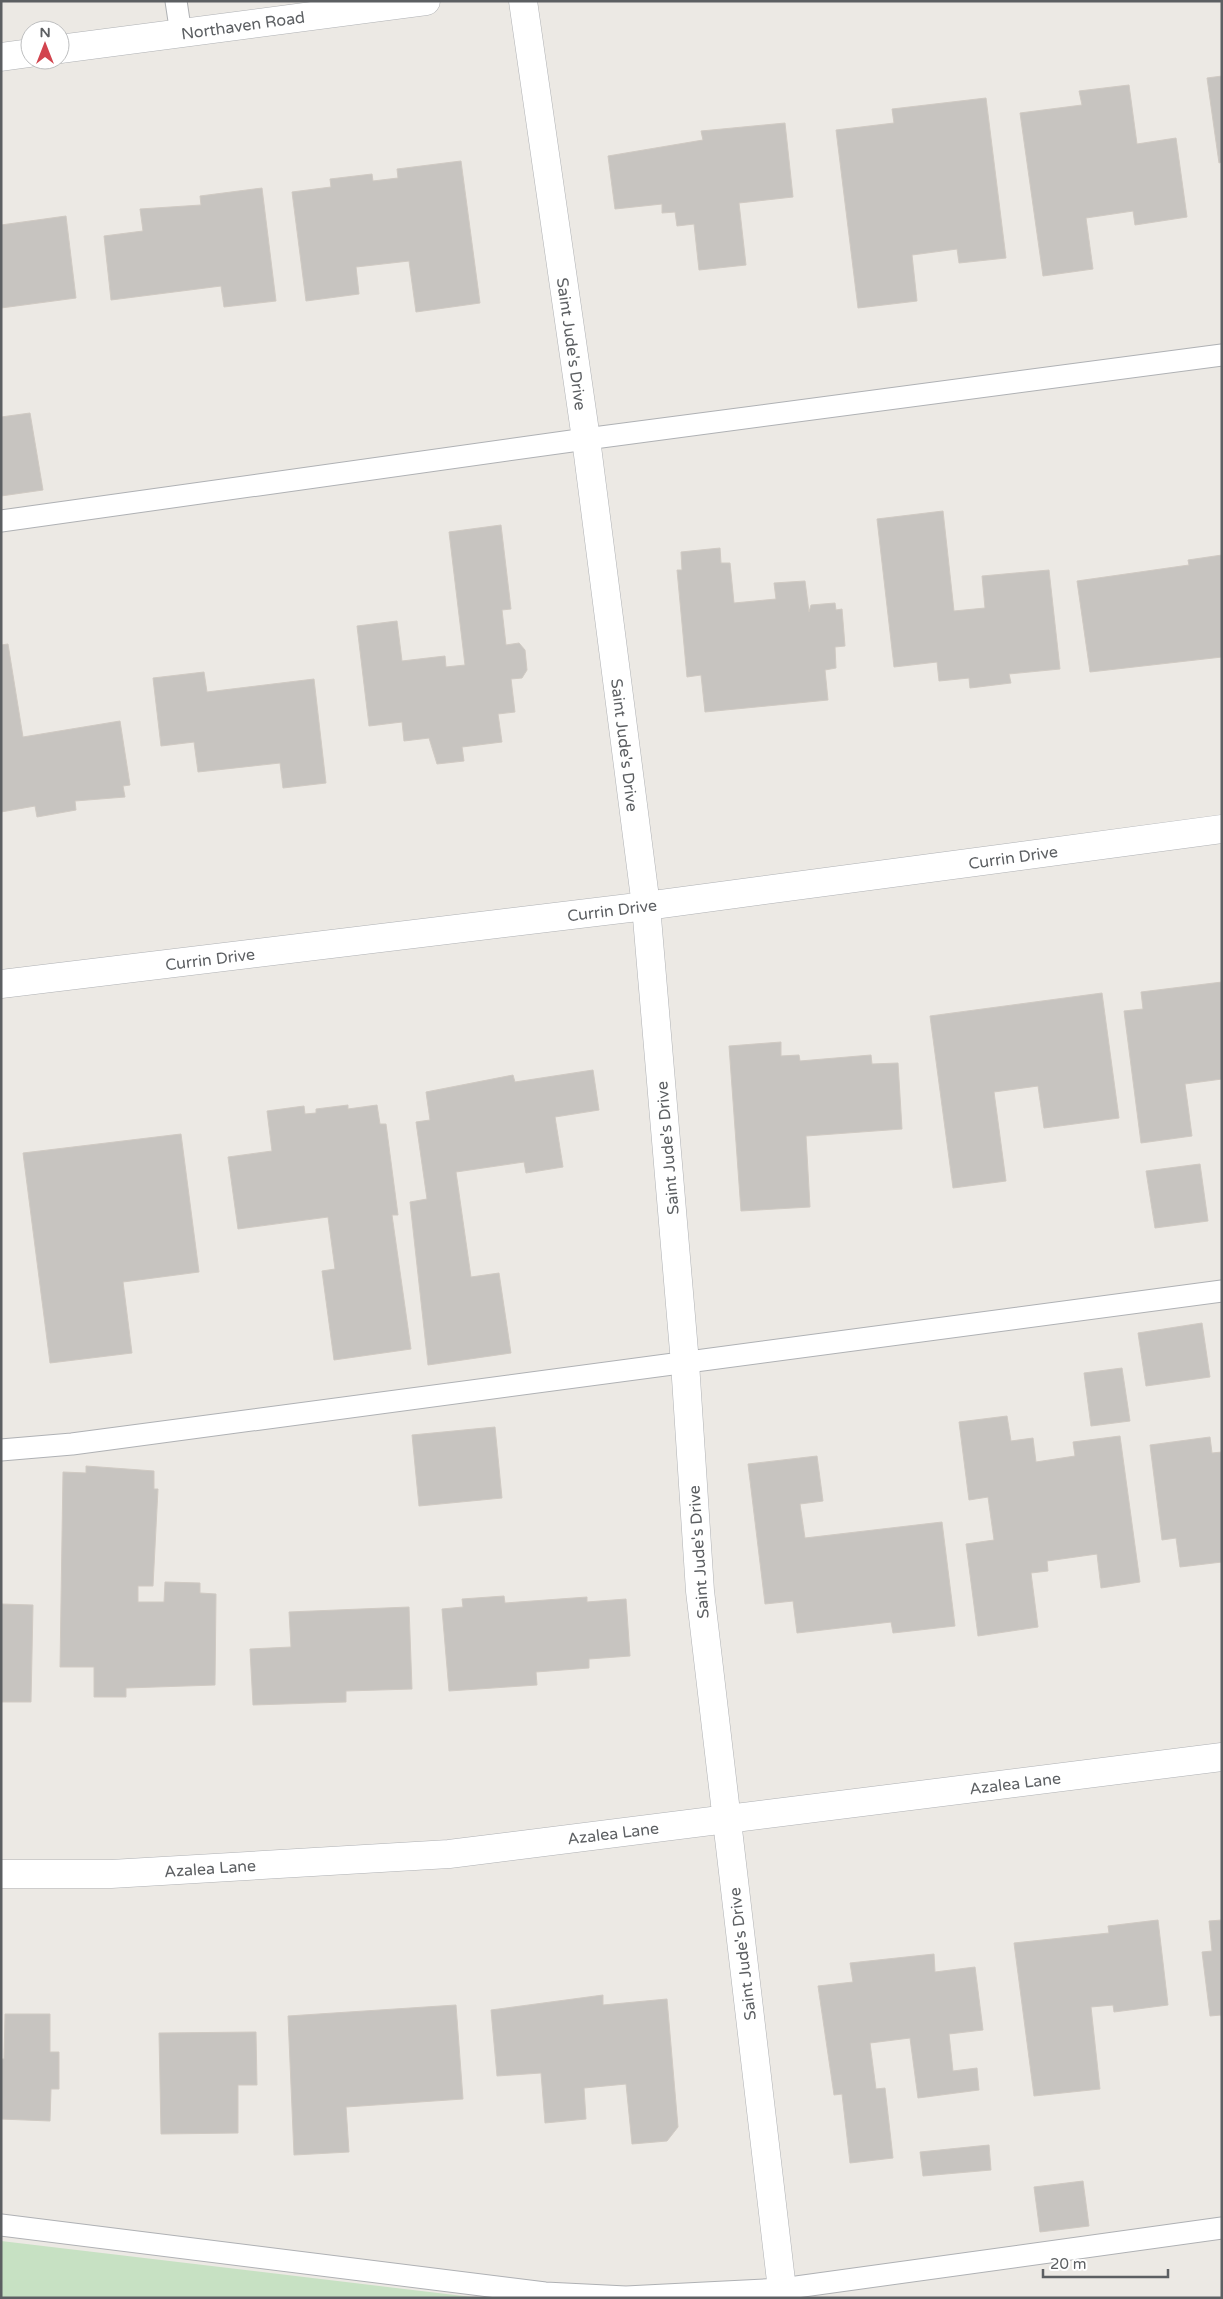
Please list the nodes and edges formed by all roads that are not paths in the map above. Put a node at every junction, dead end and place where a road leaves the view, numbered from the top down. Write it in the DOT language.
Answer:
graph roads {
  1 [pos="176,1"];
  2 [pos="426,1"];
  3 [pos="523,1"];
  4 [pos="180,34"];
  5 [pos="70,49"];
  6 [pos="20,54"];
  7 [pos="1,57"];
  8 [pos="1222,355"];
  9 [pos="586,438"];
  10 [pos="1,521"];
  11 [pos="1222,829"];
  12 [pos="646,906"];
  13 [pos="1,984"];
  14 [pos="1222,1291"];
  15 [pos="685,1363"];
  16 [pos="1,1450"];
  17 [pos="1222,1758"];
  18 [pos="726,1819"];
  19 [pos="1,1874"];
  20 [pos="1,2225"];
  21 [pos="1222,2228"];
  22 [pos="782,2293"];
  1 -- 4 [label="lane"];
  2 -- 4 [label="street, Northaven Road"];
  3 -- 9 [label="street, Saint Jude's Drive"];
  4 -- 5 [label="street, Northaven Road"];
  6 -- 7 [label="street"];
  8 -- 9 [label="lane"];
  9 -- 10 [label="lane"];
  9 -- 12 [label="street, Saint Jude's Drive"];
  11 -- 12 [label="street, Currin Drive"];
  12 -- 13 [label="street, Currin Drive"];
  12 -- 15 [label="street, Saint Jude's Drive"];
  14 -- 15 [label="lane"];
  15 -- 16 [label="lane"];
  15 -- 18 [label="street, Saint Jude's Drive"];
  17 -- 18 [label="street, Azalea Lane"];
  18 -- 19 [label="street, Azalea Lane"];
  18 -- 22 [label="street, Saint Jude's Drive"];
  20 -- 22 [label="lane"];
  21 -- 22 [label="lane"];
}
